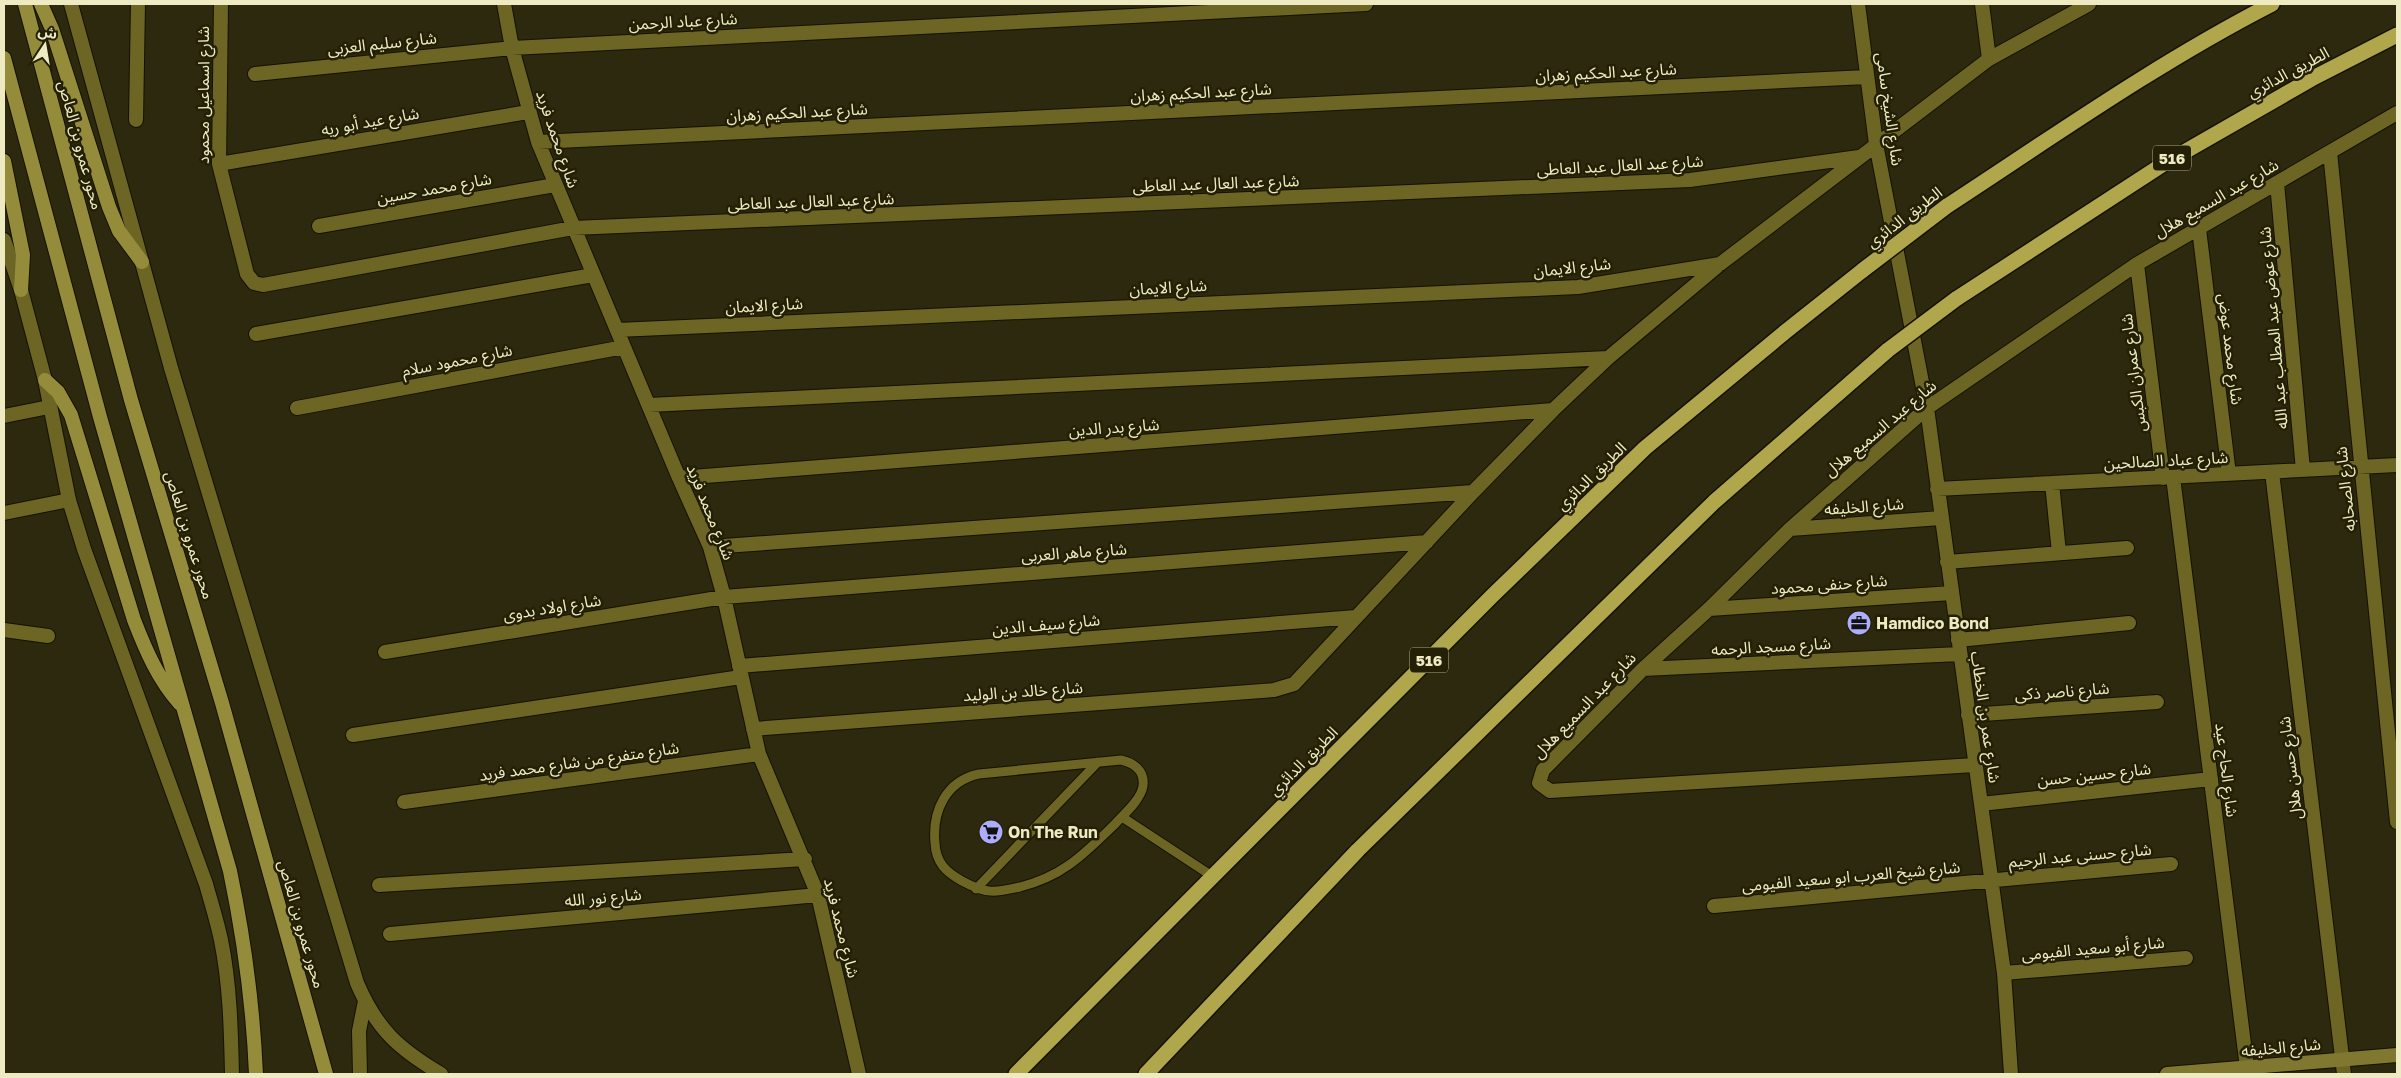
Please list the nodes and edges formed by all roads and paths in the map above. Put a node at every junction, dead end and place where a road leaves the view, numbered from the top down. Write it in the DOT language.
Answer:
graph roads {
  1 [pos="26,4"];
  2 [pos="41,4"];
  3 [pos="71,4"];
  4 [pos="138,4"];
  5 [pos="221,4"];
  6 [pos="504,4"];
  7 [pos="1366,4"];
  8 [pos="1858,4"];
  9 [pos="1982,4"];
  10 [pos="2089,4"];
  11 [pos="2272,4"];
  12 [pos="1331,5"];
  13 [pos="2067,9"];
  14 [pos="2397,35"];
  15 [pos="512,48"];
  16 [pos="4,58"];
  17 [pos="1989,58"];
  18 [pos="255,74"];
  19 [pos="1867,77"];
  20 [pos="528,112"];
  21 [pos="2397,113"];
  22 [pos="136,120"];
  23 [pos="538,142"];
  24 [pos="1876,144"];
  25 [pos="2330,152"];
  26 [pos="1859,157"];
  27 [pos="4,161"];
  28 [pos="219,164"];
  29 [pos="2277,183"];
  30 [pos="555,185"];
  31 [pos="1891,218"];
  32 [pos="319,226"];
  33 [pos="573,228"];
  34 [pos="2199,229"];
  35 [pos="4,240"];
  36 [pos="142,262"];
  37 [pos="1720,264"];
  38 [pos="2138,264"];
  39 [pos="248,274"];
  40 [pos="593,275"];
  41 [pos="21,290"];
  42 [pos="616,330"];
  43 [pos="256,334"];
  44 [pos="624,347"];
  45 [pos="1608,358"];
  46 [pos="46,380"];
  47 [pos="649,405"];
  48 [pos="49,407"];
  49 [pos="297,408"];
  50 [pos="1927,408"];
  51 [pos="1553,410"];
  52 [pos="4,416"];
  53 [pos="2397,466"];
  54 [pos="2360,467"];
  55 [pos="2303,470"];
  56 [pos="2272,472"];
  57 [pos="2229,474"];
  58 [pos="2168,477"];
  59 [pos="679,478"];
  60 [pos="2052,483"];
  61 [pos="1937,489"];
  62 [pos="1473,492"];
  63 [pos="69,500"];
  64 [pos="4,513"];
  65 [pos="1941,518"];
  66 [pos="1790,529"];
  67 [pos="1427,542"];
  68 [pos="710,547"];
  69 [pos="2127,548"];
  70 [pos="2059,553"];
  71 [pos="1947,562"];
  72 [pos="1952,593"];
  73 [pos="724,597"];
  74 [pos="1709,610"];
  75 [pos="1356,617"];
  76 [pos="2129,623"];
  77 [pos="4,630"];
  78 [pos="48,636"];
  79 [pos="1959,647"];
  80 [pos="385,652"];
  81 [pos="1643,669"];
  82 [pos="740,672"];
  83 [pos="2157,702"];
  84 [pos="182,706"];
  85 [pos="1968,715"];
  86 [pos="753,729"];
  87 [pos="353,735"];
  88 [pos="759,754"];
  89 [pos="1098,762"];
  90 [pos="1975,765"];
  91 [pos="2211,779"];
  92 [pos="404,802"];
  93 [pos="1981,804"];
  94 [pos="1122,817"];
  95 [pos="2397,822"];
  96 [pos="805,859"];
  97 [pos="2172,864"];
  98 [pos="1212,876"];
  99 [pos="1992,881"];
  100 [pos="379,885"];
  101 [pos="976,889"];
  102 [pos="818,895"];
  103 [pos="1714,906"];
  104 [pos="390,934"];
  105 [pos="2186,958"];
  106 [pos="2004,973"];
  107 [pos="364,1001"];
  108 [pos="2397,1055"];
  109 [pos="2343,1060"];
  110 [pos="2247,1068"];
  111 [pos="232,1074"];
  112 [pos="256,1074"];
  113 [pos="326,1074"];
  114 [pos="360,1074"];
  115 [pos="441,1074"];
  116 [pos="859,1074"];
  117 [pos="1016,1074"];
  118 [pos="1146,1074"];
  119 [pos="2011,1074"];
  120 [pos="2167,1074"];
  121 [pos="2344,1074"];
  1 -- 113 [label="main road, محور عمرو بن العاص"];
  2 -- 36 [label="main road"];
  3 -- 36 [label="street"];
  4 -- 22 [label="street"];
  5 -- 28 [label="street, شارع اسماعيل محمود"];
  6 -- 15 [label="street, شارع محمد فريد"];
  7 -- 12 [label="street, شارع عباد الرحمن"];
  8 -- 19 [label="street, شارع الشيخ سامى"];
  9 -- 17 [label="street"];
  10 -- 13 [label="street"];
  11 -- 98 [label="highway, الطريق الدائري / 516, bridge"];
  12 -- 15 [label="street, شارع عباد الرحمن"];
  13 -- 17 [label="street"];
  14 -- 118 [label="highway, الطريق الدائري / 516, bridge"];
  15 -- 18 [label="street, شارع سليم العزبى"];
  15 -- 20 [label="street, شارع محمد فريد"];
  16 -- 84 [label="main road"];
  17 -- 24 [label="street"];
  19 -- 23 [label="street, شارع عبد الحكيم زهران"];
  19 -- 24 [label="street, شارع الشيخ سامى"];
  20 -- 23 [label="street, شارع محمد فريد"];
  20 -- 28 [label="street, شارع عيد أبو ريه"];
  21 -- 25 [label="street, شارع عبد السميع هلال"];
  23 -- 30 [label="street, شارع محمد فريد"];
  24 -- 26 [label="street"];
  24 -- 31 [label="street, شارع الشيخ سامى"];
  25 -- 29 [label="street, شارع عبد السميع هلال"];
  25 -- 54 [label="street, شارع الصحابه"];
  26 -- 33 [label="street, شارع عبد العال عبد العاطى"];
  26 -- 37 [label="street"];
  27 -- 41 [label="main road"];
  28 -- 39 [label="street, شارع اسماعيل محمود"];
  29 -- 34 [label="street, شارع عبد السميع هلال"];
  29 -- 55 [label="street, شارع عوض عبد المطلب عبد الله"];
  30 -- 32 [label="street, شارع محمد حسين"];
  30 -- 33 [label="street, شارع محمد فريد"];
  31 -- 50 [label="street, شارع عمر بن الخطاب"];
  33 -- 39 [label="street, شارع عبد العال عبد العاطى"];
  33 -- 40 [label="street, شارع محمد فريد"];
  34 -- 38 [label="street, شارع عبد السميع هلال"];
  34 -- 57 [label="street, شارع محمد عوض"];
  35 -- 41 [label="street"];
  36 -- 107 [label="street"];
  37 -- 42 [label="street, شارع الايمان"];
  37 -- 45 [label="street"];
  38 -- 50 [label="street, شارع عبد السميع هلال"];
  38 -- 58 [label="street, شارع عمران الكبس"];
  40 -- 42 [label="street, شارع محمد فريد"];
  40 -- 43 [label="street"];
  41 -- 46 [label="street"];
  42 -- 44 [label="street, شارع محمد فريد"];
  44 -- 47 [label="street, شارع محمد فريد"];
  44 -- 49 [label="street, شارع محمود سلام"];
  45 -- 47 [label="street"];
  45 -- 51 [label="street"];
  46 -- 48 [label="street"];
  46 -- 84 [label="main road"];
  47 -- 59 [label="street, شارع محمد فريد"];
  48 -- 52 [label="street"];
  48 -- 63 [label="street"];
  50 -- 61 [label="street, شارع عمر بن الخطاب"];
  50 -- 66 [label="street, شارع عبد السميع هلال"];
  51 -- 59 [label="street, شارع بدر الدين"];
  51 -- 62 [label="street"];
  53 -- 54 [label="street, شارع عباد الصالحين"];
  54 -- 55 [label="street, شارع عباد الصالحين"];
  54 -- 95 [label="street, شارع الصحابه"];
  55 -- 56 [label="street, شارع عباد الصالحين"];
  56 -- 57 [label="street, شارع عباد الصالحين"];
  56 -- 109 [label="street, شارع حسن هلال"];
  57 -- 58 [label="street, شارع عباد الصالحين"];
  58 -- 60 [label="street, شارع عباد الصالحين"];
  58 -- 91 [label="street, شارع الحاج عيد"];
  59 -- 68 [label="street, شارع محمد فريد"];
  60 -- 61 [label="street, شارع عباد الصالحين"];
  60 -- 70 [label="street"];
  61 -- 65 [label="street, شارع عمر بن الخطاب"];
  62 -- 67 [label="street"];
  62 -- 68 [label="street"];
  63 -- 64 [label="street"];
  63 -- 111 [label="street"];
  65 -- 66 [label="street, شارع الخليفه"];
  65 -- 71 [label="street, شارع عمر بن الخطاب"];
  66 -- 74 [label="street, شارع عبد السميع هلال"];
  67 -- 73 [label="street, شارع ماهر العربى"];
  67 -- 75 [label="street"];
  68 -- 73 [label="street, شارع محمد فريد"];
  69 -- 70 [label="street"];
  70 -- 71 [label="street"];
  71 -- 72 [label="street, شارع عمر بن الخطاب"];
  72 -- 74 [label="street, شارع حنفى محمود"];
  72 -- 79 [label="street, شارع عمر بن الخطاب"];
  73 -- 80 [label="street, شارع اولاد بدوى"];
  73 -- 82 [label="street, شارع محمد فريد"];
  74 -- 81 [label="street, شارع عبد السميع هلال"];
  75 -- 82 [label="street, شارع سيف الدين"];
  75 -- 86 [label="street, شارع خالد بن الوليد"];
  76 -- 79 [label="street, شارع مسجد الرحمه"];
  77 -- 78 [label="street"];
  79 -- 81 [label="street, شارع مسجد الرحمه"];
  79 -- 85 [label="street, شارع عمر بن الخطاب"];
  81 -- 90 [label="street, شارع عبد السميع هلال"];
  82 -- 86 [label="street, شارع محمد فريد"];
  82 -- 87 [label="street, شارع سيف الدين"];
  83 -- 85 [label="street, شارع ناصر ذكى"];
  84 -- 112 [label="main road"];
  85 -- 90 [label="street, شارع عمر بن الخطاب"];
  86 -- 88 [label="street, شارع محمد فريد"];
  88 -- 92 [label="street, شارع متفرع من شارع محمد فريد"];
  88 -- 96 [label="street, شارع محمد فريد"];
  89 -- 94 [label="lane"];
  89 -- 101 [label="lane"];
  89 -- 101 [label="lane"];
  90 -- 93 [label="street, شارع عمر بن الخطاب"];
  91 -- 93 [label="street, شارع حسين حسن"];
  91 -- 110 [label="street, شارع الحاج عيد"];
  93 -- 99 [label="street, شارع عمر بن الخطاب"];
  94 -- 98 [label="lane"];
  94 -- 101 [label="lane"];
  96 -- 100 [label="street"];
  96 -- 102 [label="street, شارع محمد فريد"];
  97 -- 99 [label="street, شارع حسنى عبد الرحيم"];
  98 -- 117 [label="highway, الطريق الدائري / 516"];
  99 -- 103 [label="street, شارع شيخ العرب ابو سعيد الفيومى"];
  99 -- 106 [label="street, شارع عمر بن الخطاب"];
  102 -- 104 [label="street, شارع نور الله"];
  102 -- 116 [label="street, شارع محمد فريد"];
  105 -- 106 [label="street, شارع أبو سعيد الفيومى"];
  106 -- 119 [label="street, شارع عمر بن الخطاب"];
  107 -- 114 [label="street"];
  107 -- 115 [label="street"];
  108 -- 109 [label="main road, شارع الخليفه"];
  109 -- 110 [label="main road, شارع الخليفه"];
  109 -- 121 [label="street, شارع حسن هلال"];
  110 -- 120 [label="main road, شارع الخليفه"];
}
